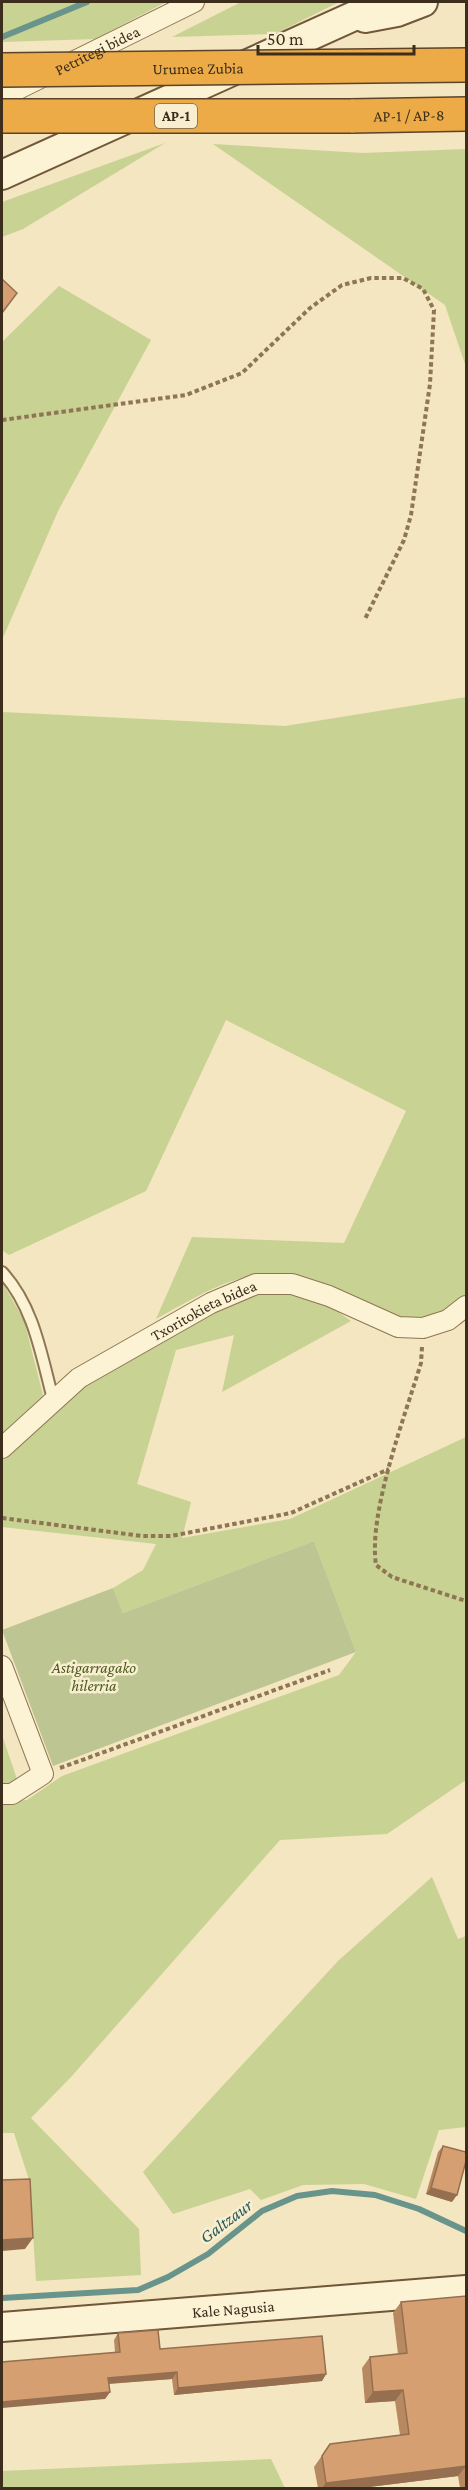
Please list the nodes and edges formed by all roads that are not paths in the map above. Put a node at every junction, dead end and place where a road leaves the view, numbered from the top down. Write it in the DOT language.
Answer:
graph roads {
  1 [pos="194,2"];
  2 [pos="385,2"];
  3 [pos="423,2"];
  4 [pos="337,24"];
  5 [pos="466,64"];
  6 [pos="2,70"];
  7 [pos="2,97"];
  8 [pos="466,114"];
  9 [pos="2,116"];
  10 [pos="2,175"];
  11 [pos="2,1272"];
  12 [pos="466,1306"];
  13 [pos="53,1399"];
  14 [pos="2,1448"];
  15 [pos="2,1666"];
  16 [pos="2,1794"];
  17 [pos="466,2290"];
  18 [pos="2,2327"];
  1 -- 7 [label="street, Petritegi bidea"];
  2 -- 4 [label="main road"];
  3 -- 4 [label="main road"];
  4 -- 10 [label="main road"];
  5 -- 6 [label="highway, Urumea Zubia, bridge"];
  8 -- 9 [label="highway, AP-1 / AP-8 / AP-1, bridge"];
  11 -- 13 [label="lane"];
  12 -- 13 [label="street, Txoritokieta bidea"];
  13 -- 14 [label="street, Txoritokieta bidea"];
  15 -- 16 [label="street"];
  17 -- 18 [label="main road, Kale Nagusia"];
}
